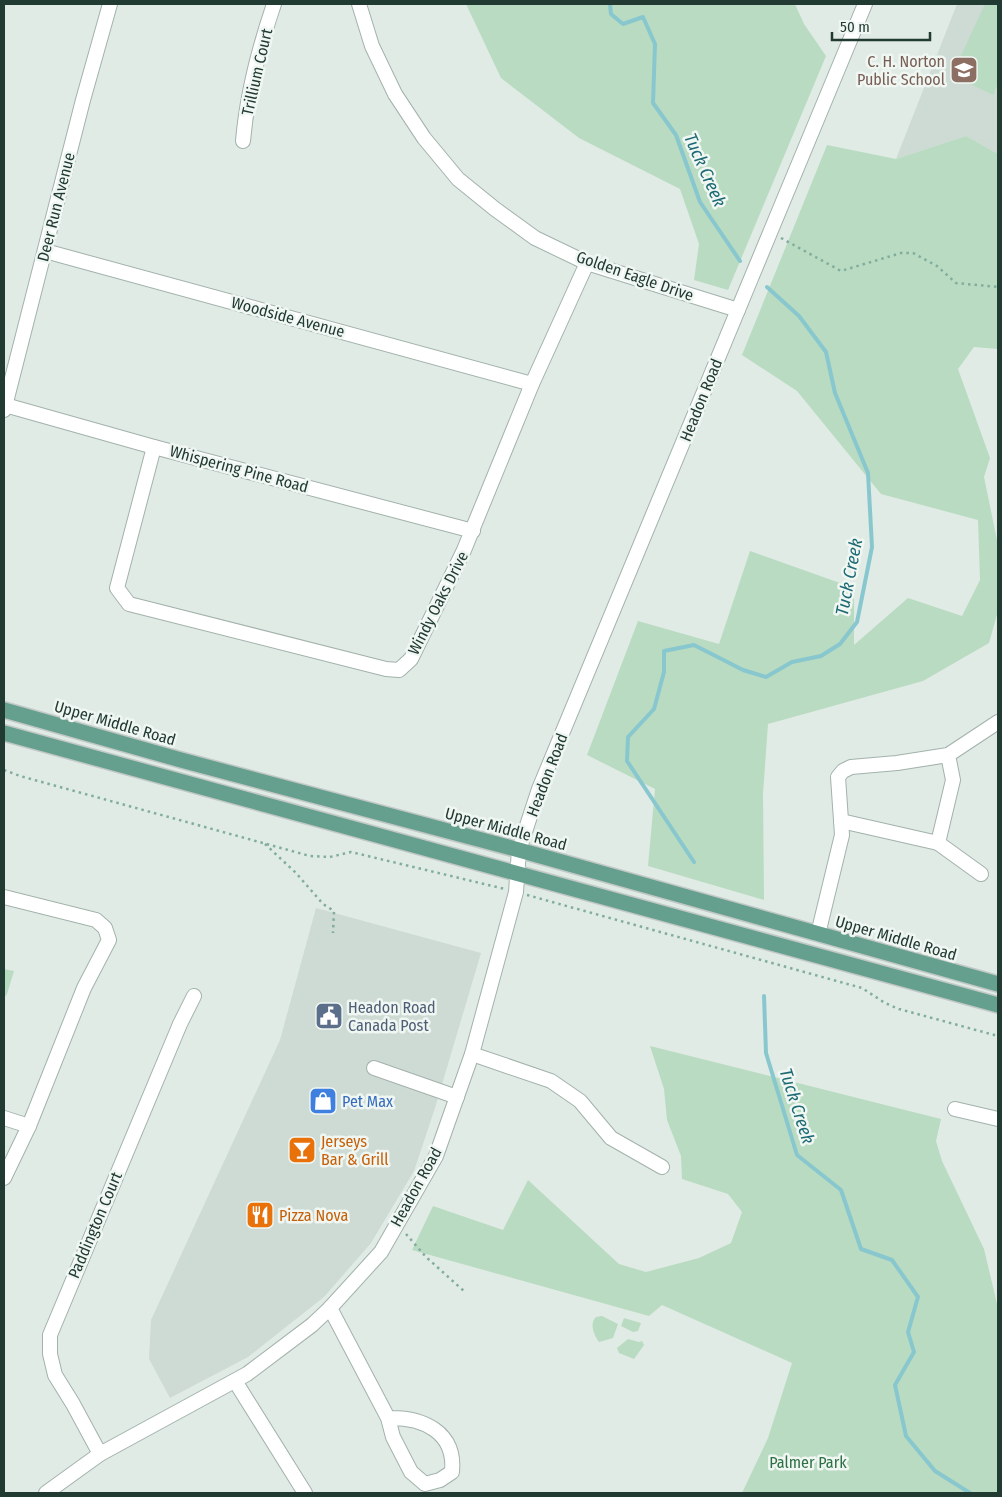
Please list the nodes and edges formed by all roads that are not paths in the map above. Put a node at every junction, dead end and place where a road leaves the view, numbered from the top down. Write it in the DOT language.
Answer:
graph roads {
  1 [pos="110,4"];
  2 [pos="274,4"];
  3 [pos="358,4"];
  4 [pos="865,4"];
  5 [pos="243,141"];
  6 [pos="45,251"];
  7 [pos="587,262"];
  8 [pos="738,310"];
  9 [pos="532,384"];
  10 [pos="4,407"];
  11 [pos="154,447"];
  12 [pos="473,531"];
  13 [pos="4,710"];
  14 [pos="998,722"];
  15 [pos="4,733"];
  16 [pos="948,754"];
  17 [pos="841,822"];
  18 [pos="938,843"];
  19 [pos="519,850"];
  20 [pos="981,874"];
  21 [pos="518,875"];
  22 [pos="4,897"];
  23 [pos="818,934"];
  24 [pos="998,984"];
  25 [pos="194,996"];
  26 [pos="998,1005"];
  27 [pos="472,1054"];
  28 [pos="374,1068"];
  29 [pos="457,1097"];
  30 [pos="955,1109"];
  31 [pos="4,1118"];
  32 [pos="998,1119"];
  33 [pos="29,1126"];
  34 [pos="662,1167"];
  35 [pos="4,1178"];
  36 [pos="330,1308"];
  37 [pos="235,1381"];
  38 [pos="388,1418"];
  39 [pos="100,1454"];
  40 [pos="46,1493"];
  41 [pos="305,1493"];
  1 -- 6 [label="street, Deer Run Avenue"];
  2 -- 5 [label="street, Trillium Court"];
  3 -- 7 [label="street, Golden Eagle Drive"];
  4 -- 8 [label="street, Headon Road"];
  6 -- 9 [label="street, Woodside Avenue"];
  6 -- 10 [label="street, Deer Run Avenue"];
  7 -- 8 [label="street, Golden Eagle Drive"];
  7 -- 9 [label="street, Windy Oaks Drive"];
  8 -- 19 [label="street, Headon Road"];
  9 -- 12 [label="street, Windy Oaks Drive"];
  10 -- 11 [label="street, Whispering Pine Road"];
  11 -- 12 [label="street, Whispering Pine Road"];
  11 -- 12 [label="street, Windy Oaks Drive"];
  13 -- 19 [label="main road, Upper Middle Road"];
  14 -- 16 [label="street"];
  15 -- 21 [label="main road"];
  16 -- 17 [label="street"];
  16 -- 18 [label="street"];
  17 -- 18 [label="street"];
  17 -- 23 [label="street"];
  18 -- 20 [label="street"];
  19 -- 21 [label="street, Headon Road"];
  19 -- 23 [label="main road, Upper Middle Road"];
  21 -- 26 [label="main road"];
  21 -- 27 [label="street, Headon Road"];
  22 -- 33 [label="street"];
  23 -- 24 [label="main road, Upper Middle Road"];
  25 -- 39 [label="street, Paddington Court"];
  27 -- 29 [label="street, Headon Road"];
  27 -- 34 [label="street"];
  28 -- 29 [label="street"];
  29 -- 36 [label="street, Headon Road"];
  30 -- 32 [label="street"];
  31 -- 33 [label="street"];
  33 -- 35 [label="street"];
  36 -- 37 [label="street, Headon Road"];
  36 -- 38 [label="street"];
  37 -- 39 [label="street, Headon Road"];
  37 -- 41 [label="street"];
  38 -- 38 [label="street"];
  39 -- 40 [label="street, Headon Road"];
}
